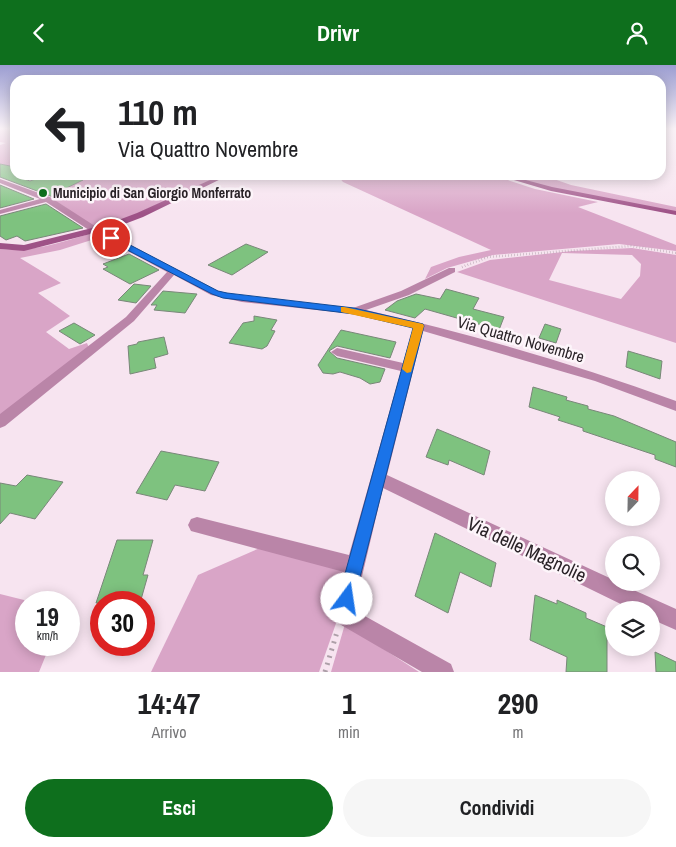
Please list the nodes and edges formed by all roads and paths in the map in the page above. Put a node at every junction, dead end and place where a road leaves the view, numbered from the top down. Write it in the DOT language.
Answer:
graph roads {
  1 [pos="215,180"];
  2 [pos="518,180"];
  3 [pos="3,182"];
  4 [pos="48,199"];
  5 [pos="0,213"];
  6 [pos="676,213"];
  7 [pos="95,230"];
  8 [pos="0,246"];
  9 [pos="676,253"];
  10 [pos="174,270"];
  11 [pos="452,270"];
  12 [pos="354,311"];
  13 [pos="419,326"];
  14 [pos="337,352"];
  15 [pos="408,368"];
  16 [pos="676,406"];
  17 [pos="0,422"];
  18 [pos="378,478"];
  19 [pos="197,525"];
  20 [pos="356,566"];
  21 [pos="343,615"];
  22 [pos="676,620"];
  23 [pos="324,672"];
  24 [pos="443,672"];
  1 -- 7 [label="street"];
  2 -- 6 [label="street"];
  3 -- 4 [label="street, Via Quattro Novembre"];
  4 -- 5 [label="street"];
  4 -- 7 [label="street, Via Quattro Novembre"];
  7 -- 8 [label="street"];
  7 -- 10 [label="street, Via Quattro Novembre"];
  9 -- 11 [label="path"];
  10 -- 12 [label="street, Via Quattro Novembre"];
  10 -- 17 [label="street"];
  11 -- 12 [label="street"];
  12 -- 13 [label="street, Via Quattro Novembre"];
  13 -- 15 [label="street"];
  13 -- 16 [label="street, Via Quattro Novembre"];
  14 -- 15 [label="street"];
  15 -- 18 [label="street"];
  18 -- 20 [label="street"];
  18 -- 22 [label="street, Via delle Magnolie"];
  19 -- 20 [label="street"];
  20 -- 21 [label="street"];
  21 -- 23 [label="path"];
  21 -- 24 [label="street"];
}
